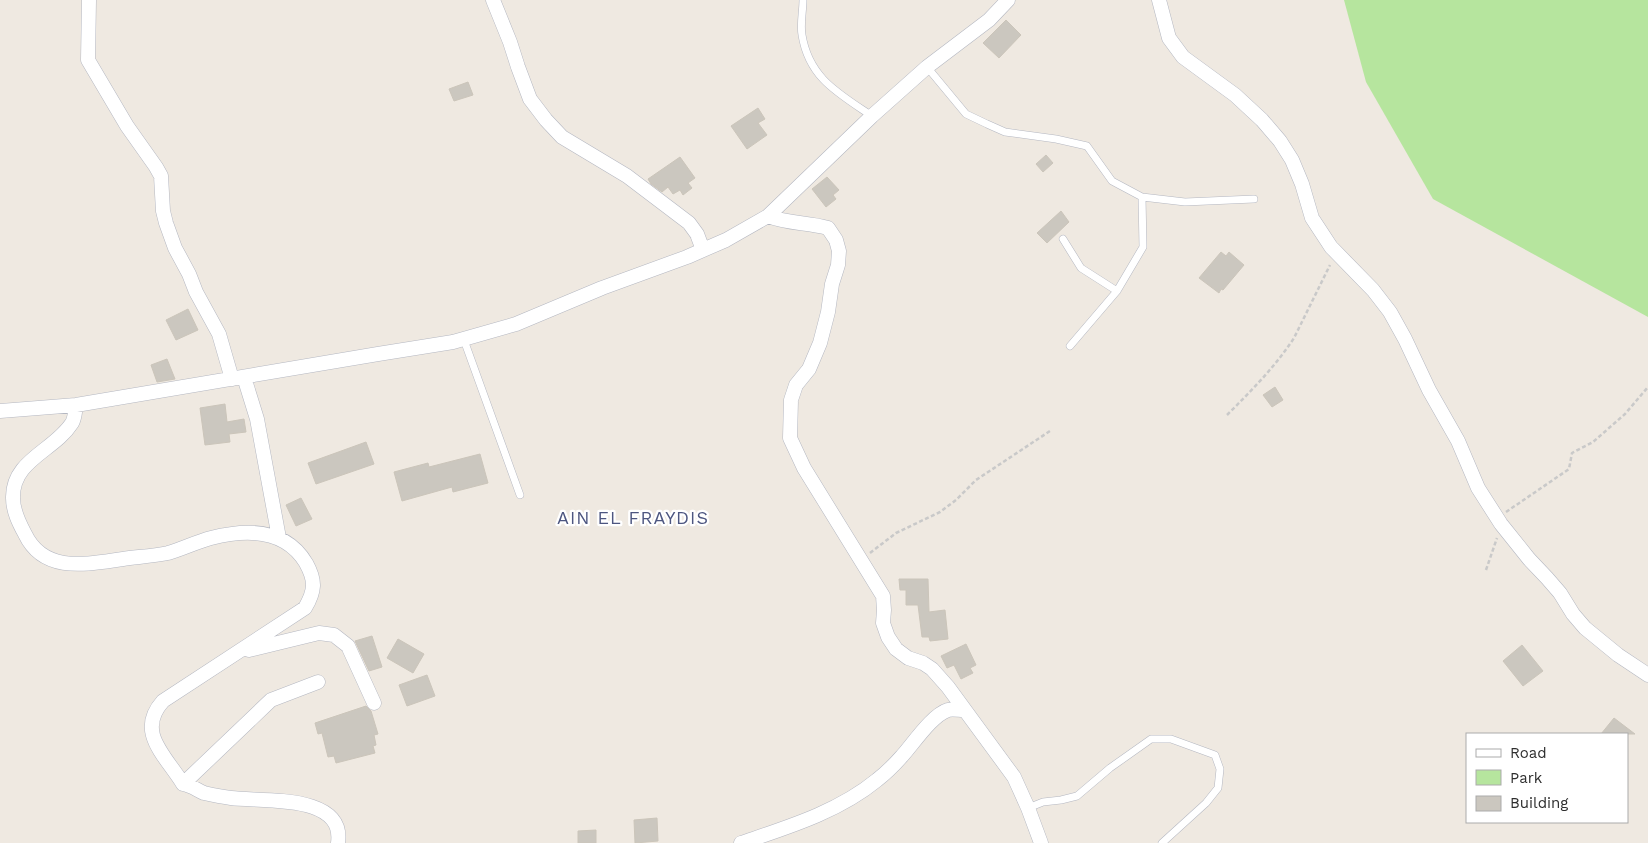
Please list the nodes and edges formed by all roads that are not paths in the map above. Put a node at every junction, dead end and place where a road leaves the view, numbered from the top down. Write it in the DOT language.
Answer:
graph roads {
  1 [pos="89,0"];
  2 [pos="492,0"];
  3 [pos="803,0"];
  4 [pos="1008,0"];
  5 [pos="1159,0"];
  6 [pos="927,67"];
  7 [pos="872,116"];
  8 [pos="1142,197"];
  9 [pos="1254,199"];
  10 [pos="768,216"];
  11 [pos="1063,239"];
  12 [pos="703,250"];
  13 [pos="1117,291"];
  14 [pos="464,340"];
  15 [pos="1070,346"];
  16 [pos="238,378"];
  17 [pos="76,405"];
  18 [pos="0,411"];
  19 [pos="520,495"];
  20 [pos="279,538"];
  21 [pos="238,653"];
  22 [pos="1648,675"];
  23 [pos="318,682"];
  24 [pos="374,704"];
  25 [pos="963,710"];
  26 [pos="183,784"];
  27 [pos="1028,808"];
  28 [pos="338,843"];
  29 [pos="741,843"];
  30 [pos="1041,843"];
  31 [pos="1162,843"];
  1 -- 16 [label="street"];
  2 -- 12 [label="street"];
  3 -- 7 [label="lane"];
  4 -- 6 [label="street"];
  5 -- 22 [label="street"];
  6 -- 7 [label="street"];
  6 -- 8 [label="lane"];
  7 -- 10 [label="street"];
  8 -- 9 [label="lane"];
  8 -- 13 [label="lane"];
  10 -- 12 [label="street"];
  10 -- 25 [label="street"];
  11 -- 13 [label="lane"];
  12 -- 14 [label="street"];
  13 -- 15 [label="lane"];
  14 -- 16 [label="street"];
  14 -- 19 [label="lane"];
  16 -- 17 [label="street"];
  16 -- 20 [label="street"];
  17 -- 18 [label="street"];
  17 -- 20 [label="street"];
  20 -- 21 [label="street"];
  21 -- 24 [label="street"];
  21 -- 26 [label="street"];
  23 -- 26 [label="street"];
  25 -- 27 [label="street"];
  25 -- 29 [label="street"];
  26 -- 28 [label="street"];
  27 -- 30 [label="street"];
  27 -- 31 [label="lane"];
}
